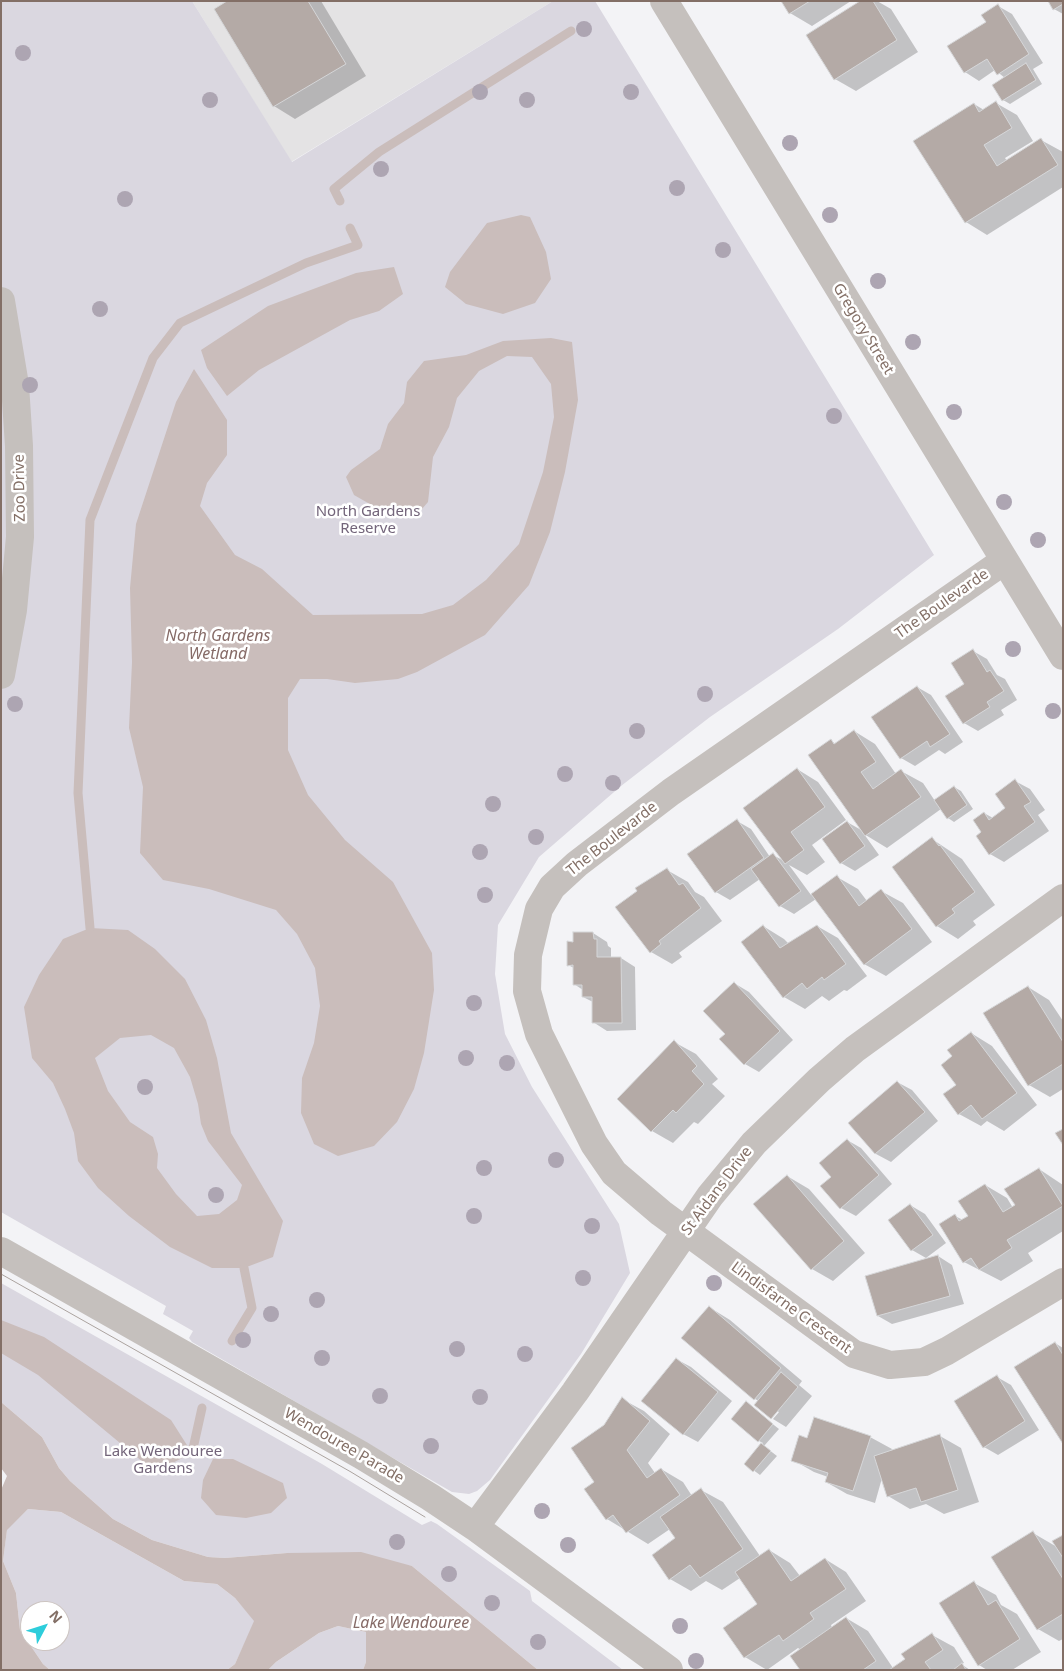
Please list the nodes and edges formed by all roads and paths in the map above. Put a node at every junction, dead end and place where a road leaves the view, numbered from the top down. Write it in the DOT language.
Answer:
graph roads {
  1 [pos="664,1"];
  2 [pos="1,301"];
  3 [pos="1004,560"];
  4 [pos="1063,656"];
  5 [pos="1,675"];
  6 [pos="1060,901"];
  7 [pos="686,1231"];
  8 [pos="1,1251"];
  9 [pos="1063,1282"];
  10 [pos="474,1527"];
  11 [pos="669,1670"];
  1 -- 3 [label="street, Gregory Street"];
  2 -- 5 [label="street, Zoo Drive"];
  3 -- 4 [label="street, Gregory Street"];
  3 -- 7 [label="street, The Boulevarde"];
  6 -- 7 [label="street, St Aidans Drive"];
  7 -- 9 [label="street, Lindisfarne Crescent"];
  7 -- 10 [label="street, St Aidans Drive"];
  8 -- 10 [label="street, Wendouree Parade"];
  10 -- 11 [label="street, Wendouree Parade"];
}
